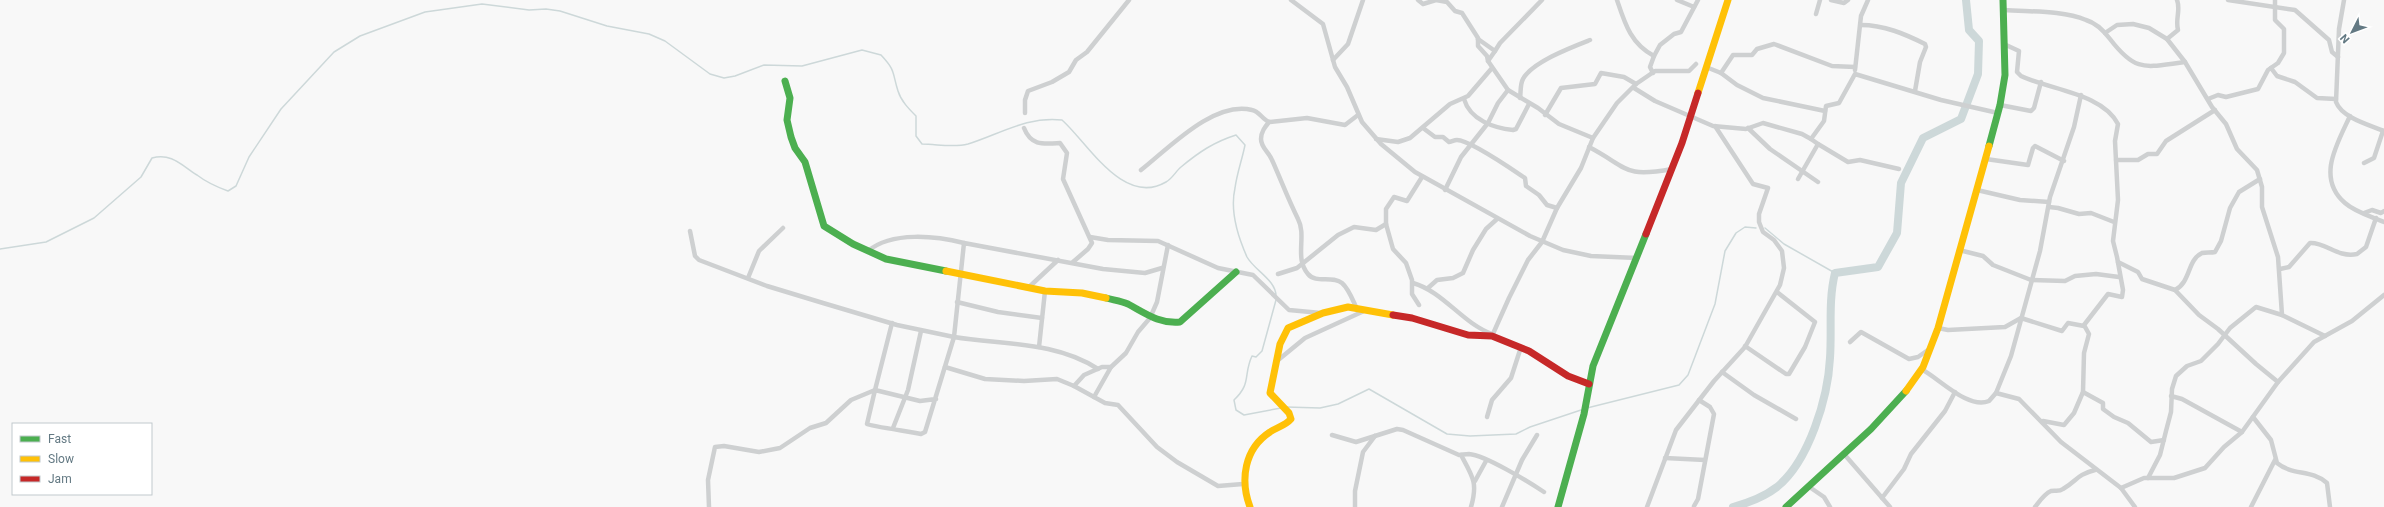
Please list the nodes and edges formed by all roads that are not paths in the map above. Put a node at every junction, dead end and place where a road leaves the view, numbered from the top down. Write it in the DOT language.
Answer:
graph roads {
  1 [pos="1129,0"];
  2 [pos="1291,0"];
  3 [pos="1302,0"];
  4 [pos="1363,0"];
  5 [pos="1418,0"];
  6 [pos="1542,0"];
  7 [pos="1617,0"];
  8 [pos="1677,0"];
  9 [pos="1698,0"];
  10 [pos="1728,0"];
  11 [pos="1820,0"];
  12 [pos="1831,0"];
  13 [pos="1848,0"];
  14 [pos="1868,0"];
  15 [pos="2003,0"];
  16 [pos="2177,0"];
  17 [pos="2228,0"];
  18 [pos="2275,0"];
  19 [pos="2344,0"];
  20 [pos="1298,5"];
  21 [pos="1694,7"];
  22 [pos="2274,7"];
  23 [pos="2004,10"];
  24 [pos="1816,14"];
  25 [pos="1861,25"];
  26 [pos="2105,33"];
  27 [pos="1478,39"];
  28 [pos="2167,39"];
  29 [pos="1590,40"];
  30 [pos="2006,45"];
  31 [pos="1495,51"];
  32 [pos="1654,56"];
  33 [pos="2338,56"];
  34 [pos="1333,60"];
  35 [pos="1488,61"];
  36 [pos="2185,62"];
  37 [pos="1696,64"];
  38 [pos="1706,67"];
  39 [pos="1492,68"];
  40 [pos="1855,68"];
  41 [pos="2271,68"];
  42 [pos="1653,73"];
  43 [pos="1721,73"];
  44 [pos="1855,74"];
  45 [pos="785,81"];
  46 [pos="2041,82"];
  47 [pos="1635,86"];
  48 [pos="1508,90"];
  49 [pos="1915,91"];
  50 [pos="2081,95"];
  51 [pos="1520,98"];
  52 [pos="1464,99"];
  53 [pos="2208,99"];
  54 [pos="2336,99"];
  55 [pos="1529,104"];
  56 [pos="2000,105"];
  57 [pos="2215,110"];
  58 [pos="1825,111"];
  59 [pos="1998,112"];
  60 [pos="1025,113"];
  61 [pos="1358,115"];
  62 [pos="1545,115"];
  63 [pos="1690,116"];
  64 [pos="2350,116"];
  65 [pos="1269,122"];
  66 [pos="1488,123"];
  67 [pos="1715,126"];
  68 [pos="1024,128"];
  69 [pos="1423,128"];
  70 [pos="1748,128"];
  71 [pos="2384,131"];
  72 [pos="1375,138"];
  73 [pos="1594,138"];
  74 [pos="1811,139"];
  75 [pos="1470,144"];
  76 [pos="1818,144"];
  77 [pos="1590,147"];
  78 [pos="1986,159"];
  79 [pos="2116,160"];
  80 [pos="2064,161"];
  81 [pos="2364,163"];
  82 [pos="1899,168"];
  83 [pos="1672,169"];
  84 [pos="1141,170"];
  85 [pos="1803,172"];
  86 [pos="1422,177"];
  87 [pos="1798,179"];
  88 [pos="2260,179"];
  89 [pos="1818,182"];
  90 [pos="1444,190"];
  91 [pos="1977,190"];
  92 [pos="2049,205"];
  93 [pos="1557,208"];
  94 [pos="2384,211"];
  95 [pos="2364,213"];
  96 [pos="2376,218"];
  97 [pos="1497,219"];
  98 [pos="2114,222"];
  99 [pos="2384,222"];
  100 [pos="1386,224"];
  101 [pos="783,228"];
  102 [pos="690,231"];
  103 [pos="1090,237"];
  104 [pos="1542,242"];
  105 [pos="964,243"];
  106 [pos="1168,245"];
  107 [pos="1959,250"];
  108 [pos="868,251"];
  109 [pos="1637,258"];
  110 [pos="1058,260"];
  111 [pos="1073,262"];
  112 [pos="2118,262"];
  113 [pos="1303,264"];
  114 [pos="1162,268"];
  115 [pos="2280,269"];
  116 [pos="1236,272"];
  117 [pos="960,274"];
  118 [pos="1278,274"];
  119 [pos="2119,277"];
  120 [pos="748,278"];
  121 [pos="2031,280"];
  122 [pos="1413,282"];
  123 [pos="1028,288"];
  124 [pos="1428,288"];
  125 [pos="2175,290"];
  126 [pos="1045,291"];
  127 [pos="1777,292"];
  128 [pos="2384,295"];
  129 [pos="957,302"];
  130 [pos="1419,304"];
  131 [pos="1361,311"];
  132 [pos="1322,313"];
  133 [pos="2282,315"];
  134 [pos="1042,318"];
  135 [pos="1150,318"];
  136 [pos="2021,318"];
  137 [pos="892,323"];
  138 [pos="2084,326"];
  139 [pos="1938,328"];
  140 [pos="921,331"];
  141 [pos="1493,335"];
  142 [pos="2225,335"];
  143 [pos="2325,336"];
  144 [pos="954,337"];
  145 [pos="1850,342"];
  146 [pos="1745,346"];
  147 [pos="1039,347"];
  148 [pos="1521,347"];
  149 [pos="1930,350"];
  150 [pos="1276,362"];
  151 [pos="1111,366"];
  152 [pos="945,367"];
  153 [pos="1098,369"];
  154 [pos="1921,369"];
  155 [pos="1722,372"];
  156 [pos="2278,382"];
  157 [pos="1590,384"];
  158 [pos="1074,386"];
  159 [pos="875,390"];
  160 [pos="1955,392"];
  161 [pos="2083,392"];
  162 [pos="1996,393"];
  163 [pos="2171,396"];
  164 [pos="904,397"];
  165 [pos="1094,397"];
  166 [pos="936,399"];
  167 [pos="1700,400"];
  168 [pos="1487,417"];
  169 [pos="2253,417"];
  170 [pos="1796,419"];
  171 [pos="2043,421"];
  172 [pos="893,428"];
  173 [pos="2242,432"];
  174 [pos="1332,435"];
  175 [pos="1537,435"];
  176 [pos="1374,436"];
  177 [pos="2164,440"];
  178 [pos="1843,454"];
  179 [pos="1461,455"];
  180 [pos="1665,458"];
  181 [pos="1705,460"];
  182 [pos="2275,460"];
  183 [pos="1486,461"];
  184 [pos="2095,470"];
  185 [pos="1516,475"];
  186 [pos="2148,478"];
  187 [pos="1475,481"];
  188 [pos="1243,484"];
  189 [pos="1808,486"];
  190 [pos="2121,488"];
  191 [pos="1544,492"];
  192 [pos="1882,498"];
  193 [pos="1694,506"];
  194 [pos="709,507"];
  195 [pos="1250,507"];
  196 [pos="1356,507"];
  197 [pos="1471,507"];
  198 [pos="1502,507"];
  199 [pos="1558,507"];
  200 [pos="1647,507"];
  201 [pos="1786,507"];
  202 [pos="1830,507"];
  203 [pos="1890,507"];
  204 [pos="2035,507"];
  205 [pos="2135,507"];
  206 [pos="2252,507"];
  207 [pos="2330,507"];
  1 -- 60 [label="street"];
  2 -- 20 [label="street"];
  3 -- 20 [label="street"];
  4 -- 34 [label="street"];
  5 -- 27 [label="street"];
  6 -- 31 [label="street"];
  7 -- 32 [label="street"];
  8 -- 21 [label="street"];
  9 -- 21 [label="street"];
  10 -- 38 [label="main road"];
  11 -- 24 [label="street"];
  12 -- 13 [label="street"];
  14 -- 25 [label="street"];
  15 -- 23 [label="main road"];
  16 -- 28 [label="street"];
  17 -- 22 [label="street"];
  18 -- 22 [label="street"];
  19 -- 33 [label="street"];
  20 -- 34 [label="street"];
  21 -- 32 [label="street"];
  22 -- 33 [label="street"];
  22 -- 41 [label="street"];
  23 -- 26 [label="street"];
  23 -- 30 [label="main road"];
  25 -- 40 [label="street"];
  25 -- 49 [label="street"];
  26 -- 28 [label="street"];
  26 -- 36 [label="street"];
  27 -- 31 [label="street"];
  27 -- 35 [label="street"];
  28 -- 36 [label="street"];
  29 -- 51 [label="street"];
  30 -- 46 [label="street"];
  30 -- 56 [label="main road"];
  31 -- 35 [label="street"];
  32 -- 42 [label="street"];
  33 -- 54 [label="street"];
  34 -- 61 [label="street"];
  35 -- 39 [label="street"];
  36 -- 53 [label="street"];
  37 -- 42 [label="street"];
  38 -- 43 [label="street"];
  38 -- 63 [label="main road"];
  39 -- 48 [label="street"];
  39 -- 52 [label="street"];
  40 -- 43 [label="street"];
  40 -- 44 [label="street"];
  41 -- 53 [label="street"];
  41 -- 54 [label="street"];
  42 -- 47 [label="street"];
  43 -- 58 [label="street"];
  44 -- 49 [label="street"];
  44 -- 58 [label="street"];
  45 -- 108 [label="main road"];
  46 -- 50 [label="street"];
  46 -- 56 [label="street"];
  47 -- 62 [label="street"];
  47 -- 63 [label="street"];
  47 -- 73 [label="street"];
  48 -- 51 [label="street"];
  48 -- 66 [label="street"];
  49 -- 59 [label="street"];
  50 -- 79 [label="street"];
  50 -- 80 [label="street"];
  51 -- 55 [label="street"];
  52 -- 66 [label="street"];
  52 -- 69 [label="street"];
  53 -- 57 [label="street"];
  54 -- 64 [label="street"];
  55 -- 62 [label="street"];
  55 -- 66 [label="street"];
  56 -- 59 [label="main road"];
  57 -- 79 [label="street"];
  57 -- 88 [label="street"];
  58 -- 74 [label="street"];
  59 -- 78 [label="main road"];
  61 -- 65 [label="street"];
  61 -- 72 [label="street"];
  62 -- 73 [label="street"];
  63 -- 67 [label="street"];
  63 -- 83 [label="main road"];
  64 -- 71 [label="street"];
  64 -- 95 [label="street"];
  65 -- 84 [label="street"];
  65 -- 113 [label="street"];
  66 -- 75 [label="street"];
  67 -- 70 [label="street"];
  67 -- 127 [label="street"];
  68 -- 103 [label="street"];
  69 -- 72 [label="street"];
  69 -- 75 [label="street"];
  70 -- 74 [label="street"];
  70 -- 85 [label="street"];
  71 -- 81 [label="street"];
  72 -- 86 [label="street"];
  73 -- 77 [label="street"];
  74 -- 76 [label="street"];
  75 -- 90 [label="street"];
  75 -- 93 [label="street"];
  76 -- 82 [label="street"];
  76 -- 85 [label="street"];
  77 -- 83 [label="street"];
  77 -- 93 [label="street"];
  78 -- 80 [label="street"];
  78 -- 91 [label="main road"];
  79 -- 98 [label="street"];
  80 -- 92 [label="street"];
  83 -- 109 [label="main road"];
  85 -- 87 [label="street"];
  85 -- 89 [label="street"];
  86 -- 90 [label="street"];
  86 -- 100 [label="street"];
  88 -- 115 [label="street"];
  88 -- 125 [label="street"];
  90 -- 97 [label="street"];
  91 -- 92 [label="street"];
  91 -- 107 [label="main road"];
  92 -- 98 [label="street"];
  92 -- 121 [label="street"];
  93 -- 104 [label="street"];
  94 -- 95 [label="street"];
  95 -- 96 [label="street"];
  96 -- 99 [label="street"];
  96 -- 115 [label="street"];
  97 -- 104 [label="street"];
  97 -- 124 [label="street"];
  98 -- 112 [label="street"];
  100 -- 113 [label="street"];
  100 -- 122 [label="street"];
  101 -- 120 [label="street"];
  102 -- 120 [label="street"];
  103 -- 106 [label="street"];
  103 -- 111 [label="street"];
  104 -- 109 [label="street"];
  104 -- 141 [label="street"];
  105 -- 108 [label="street"];
  105 -- 110 [label="street"];
  105 -- 117 [label="street"];
  106 -- 114 [label="street"];
  106 -- 116 [label="street"];
  107 -- 121 [label="street"];
  107 -- 139 [label="main road"];
  108 -- 117 [label="main road"];
  109 -- 157 [label="main road"];
  110 -- 111 [label="street"];
  110 -- 123 [label="street"];
  111 -- 114 [label="street"];
  112 -- 119 [label="street"];
  112 -- 125 [label="street"];
  113 -- 118 [label="street"];
  113 -- 131 [label="street"];
  114 -- 135 [label="street"];
  115 -- 133 [label="street"];
  116 -- 132 [label="street"];
  116 -- 135 [label="main road"];
  117 -- 123 [label="main road"];
  117 -- 129 [label="street"];
  119 -- 121 [label="street"];
  119 -- 138 [label="street"];
  120 -- 137 [label="street"];
  121 -- 136 [label="street"];
  122 -- 124 [label="street"];
  122 -- 130 [label="street"];
  123 -- 126 [label="main road"];
  124 -- 141 [label="street"];
  125 -- 142 [label="street"];
  126 -- 134 [label="street"];
  126 -- 135 [label="main road"];
  127 -- 146 [label="street"];
  127 -- 146 [label="street"];
  128 -- 143 [label="street"];
  129 -- 134 [label="street"];
  129 -- 144 [label="street"];
  131 -- 132 [label="main road"];
  131 -- 141 [label="main road"];
  131 -- 150 [label="street"];
  132 -- 150 [label="main road"];
  133 -- 142 [label="street"];
  133 -- 143 [label="street"];
  134 -- 147 [label="street"];
  135 -- 151 [label="street"];
  136 -- 138 [label="street"];
  136 -- 139 [label="street"];
  136 -- 162 [label="street"];
  137 -- 140 [label="street"];
  137 -- 159 [label="street"];
  138 -- 161 [label="street"];
  139 -- 149 [label="main road"];
  140 -- 144 [label="street"];
  140 -- 164 [label="street"];
  141 -- 148 [label="main road"];
  142 -- 156 [label="street"];
  142 -- 163 [label="street"];
  143 -- 156 [label="street"];
  144 -- 147 [label="street"];
  144 -- 152 [label="street"];
  145 -- 149 [label="street"];
  146 -- 155 [label="street"];
  147 -- 153 [label="street"];
  148 -- 157 [label="main road"];
  148 -- 168 [label="street"];
  149 -- 154 [label="main road"];
  150 -- 188 [label="main road"];
  151 -- 153 [label="street"];
  151 -- 165 [label="street"];
  152 -- 158 [label="street"];
  152 -- 166 [label="street"];
  153 -- 158 [label="street"];
  154 -- 160 [label="street"];
  154 -- 178 [label="main road"];
  155 -- 167 [label="street"];
  155 -- 170 [label="street"];
  156 -- 169 [label="street"];
  157 -- 199 [label="main road"];
  158 -- 165 [label="street"];
  159 -- 164 [label="street"];
  159 -- 172 [label="street"];
  159 -- 194 [label="street"];
  160 -- 162 [label="street"];
  160 -- 192 [label="street"];
  161 -- 171 [label="street"];
  161 -- 177 [label="street"];
  162 -- 171 [label="street"];
  163 -- 173 [label="street"];
  163 -- 177 [label="street"];
  164 -- 166 [label="street"];
  164 -- 172 [label="street"];
  165 -- 188 [label="street"];
  166 -- 172 [label="street"];
  167 -- 180 [label="street"];
  167 -- 181 [label="street"];
  169 -- 173 [label="street"];
  169 -- 182 [label="street"];
  171 -- 184 [label="street"];
  173 -- 186 [label="street"];
  174 -- 176 [label="street"];
  175 -- 185 [label="street"];
  176 -- 179 [label="street"];
  176 -- 196 [label="street"];
  177 -- 186 [label="street"];
  178 -- 189 [label="main road"];
  178 -- 192 [label="street"];
  179 -- 183 [label="street"];
  179 -- 187 [label="street"];
  180 -- 181 [label="street"];
  180 -- 200 [label="street"];
  181 -- 193 [label="street"];
  182 -- 206 [label="street"];
  182 -- 207 [label="street"];
  183 -- 185 [label="street"];
  183 -- 187 [label="street"];
  184 -- 190 [label="street"];
  184 -- 204 [label="street"];
  185 -- 191 [label="street"];
  185 -- 198 [label="street"];
  186 -- 190 [label="street"];
  187 -- 197 [label="street"];
  188 -- 195 [label="main road"];
  189 -- 201 [label="main road"];
  189 -- 202 [label="street"];
  190 -- 205 [label="street"];
  192 -- 203 [label="street"];
}
